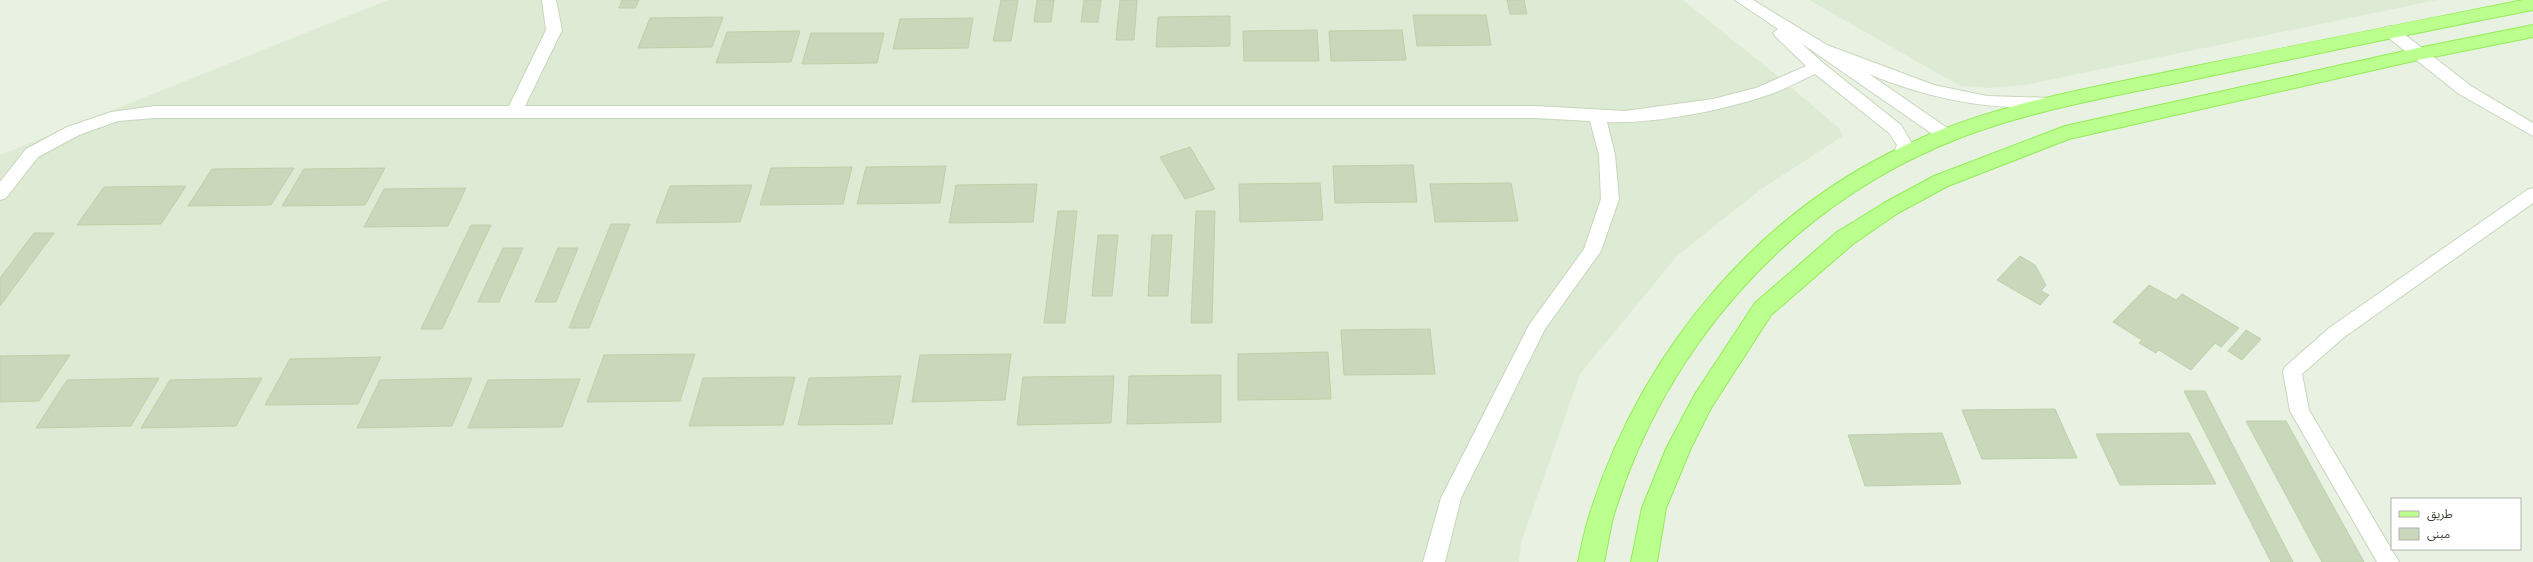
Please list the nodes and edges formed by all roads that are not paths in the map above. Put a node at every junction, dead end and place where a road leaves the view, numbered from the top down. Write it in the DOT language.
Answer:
graph roads {
  1 [pos="549,0"];
  2 [pos="1747,3"];
  3 [pos="2533,4"];
  4 [pos="2390,31"];
  5 [pos="2533,31"];
  6 [pos="1822,49"];
  7 [pos="2418,54"];
  8 [pos="1817,67"];
  9 [pos="2074,99"];
  10 [pos="514,113"];
  11 [pos="1597,115"];
  12 [pos="2533,130"];
  13 [pos="1948,136"];
  14 [pos="1901,156"];
  15 [pos="0,194"];
  16 [pos="2533,194"];
  17 [pos="1434,562"];
  18 [pos="1591,562"];
  19 [pos="1644,562"];
  20 [pos="2388,562"];
  1 -- 10 [label="street"];
  2 -- 6 [label="street"];
  2 -- 8 [label="street"];
  3 -- 4 [label="main road"];
  4 -- 7 [label="street"];
  4 -- 9 [label="main road"];
  5 -- 7 [label="main road"];
  6 -- 9 [label="street"];
  6 -- 13 [label="street"];
  7 -- 12 [label="street"];
  7 -- 19 [label="main road"];
  8 -- 11 [label="street"];
  8 -- 14 [label="street"];
  9 -- 13 [label="main road"];
  10 -- 11 [label="street"];
  10 -- 15 [label="street"];
  11 -- 17 [label="street"];
  13 -- 14 [label="main road"];
  14 -- 18 [label="main road"];
  16 -- 20 [label="street"];
}
